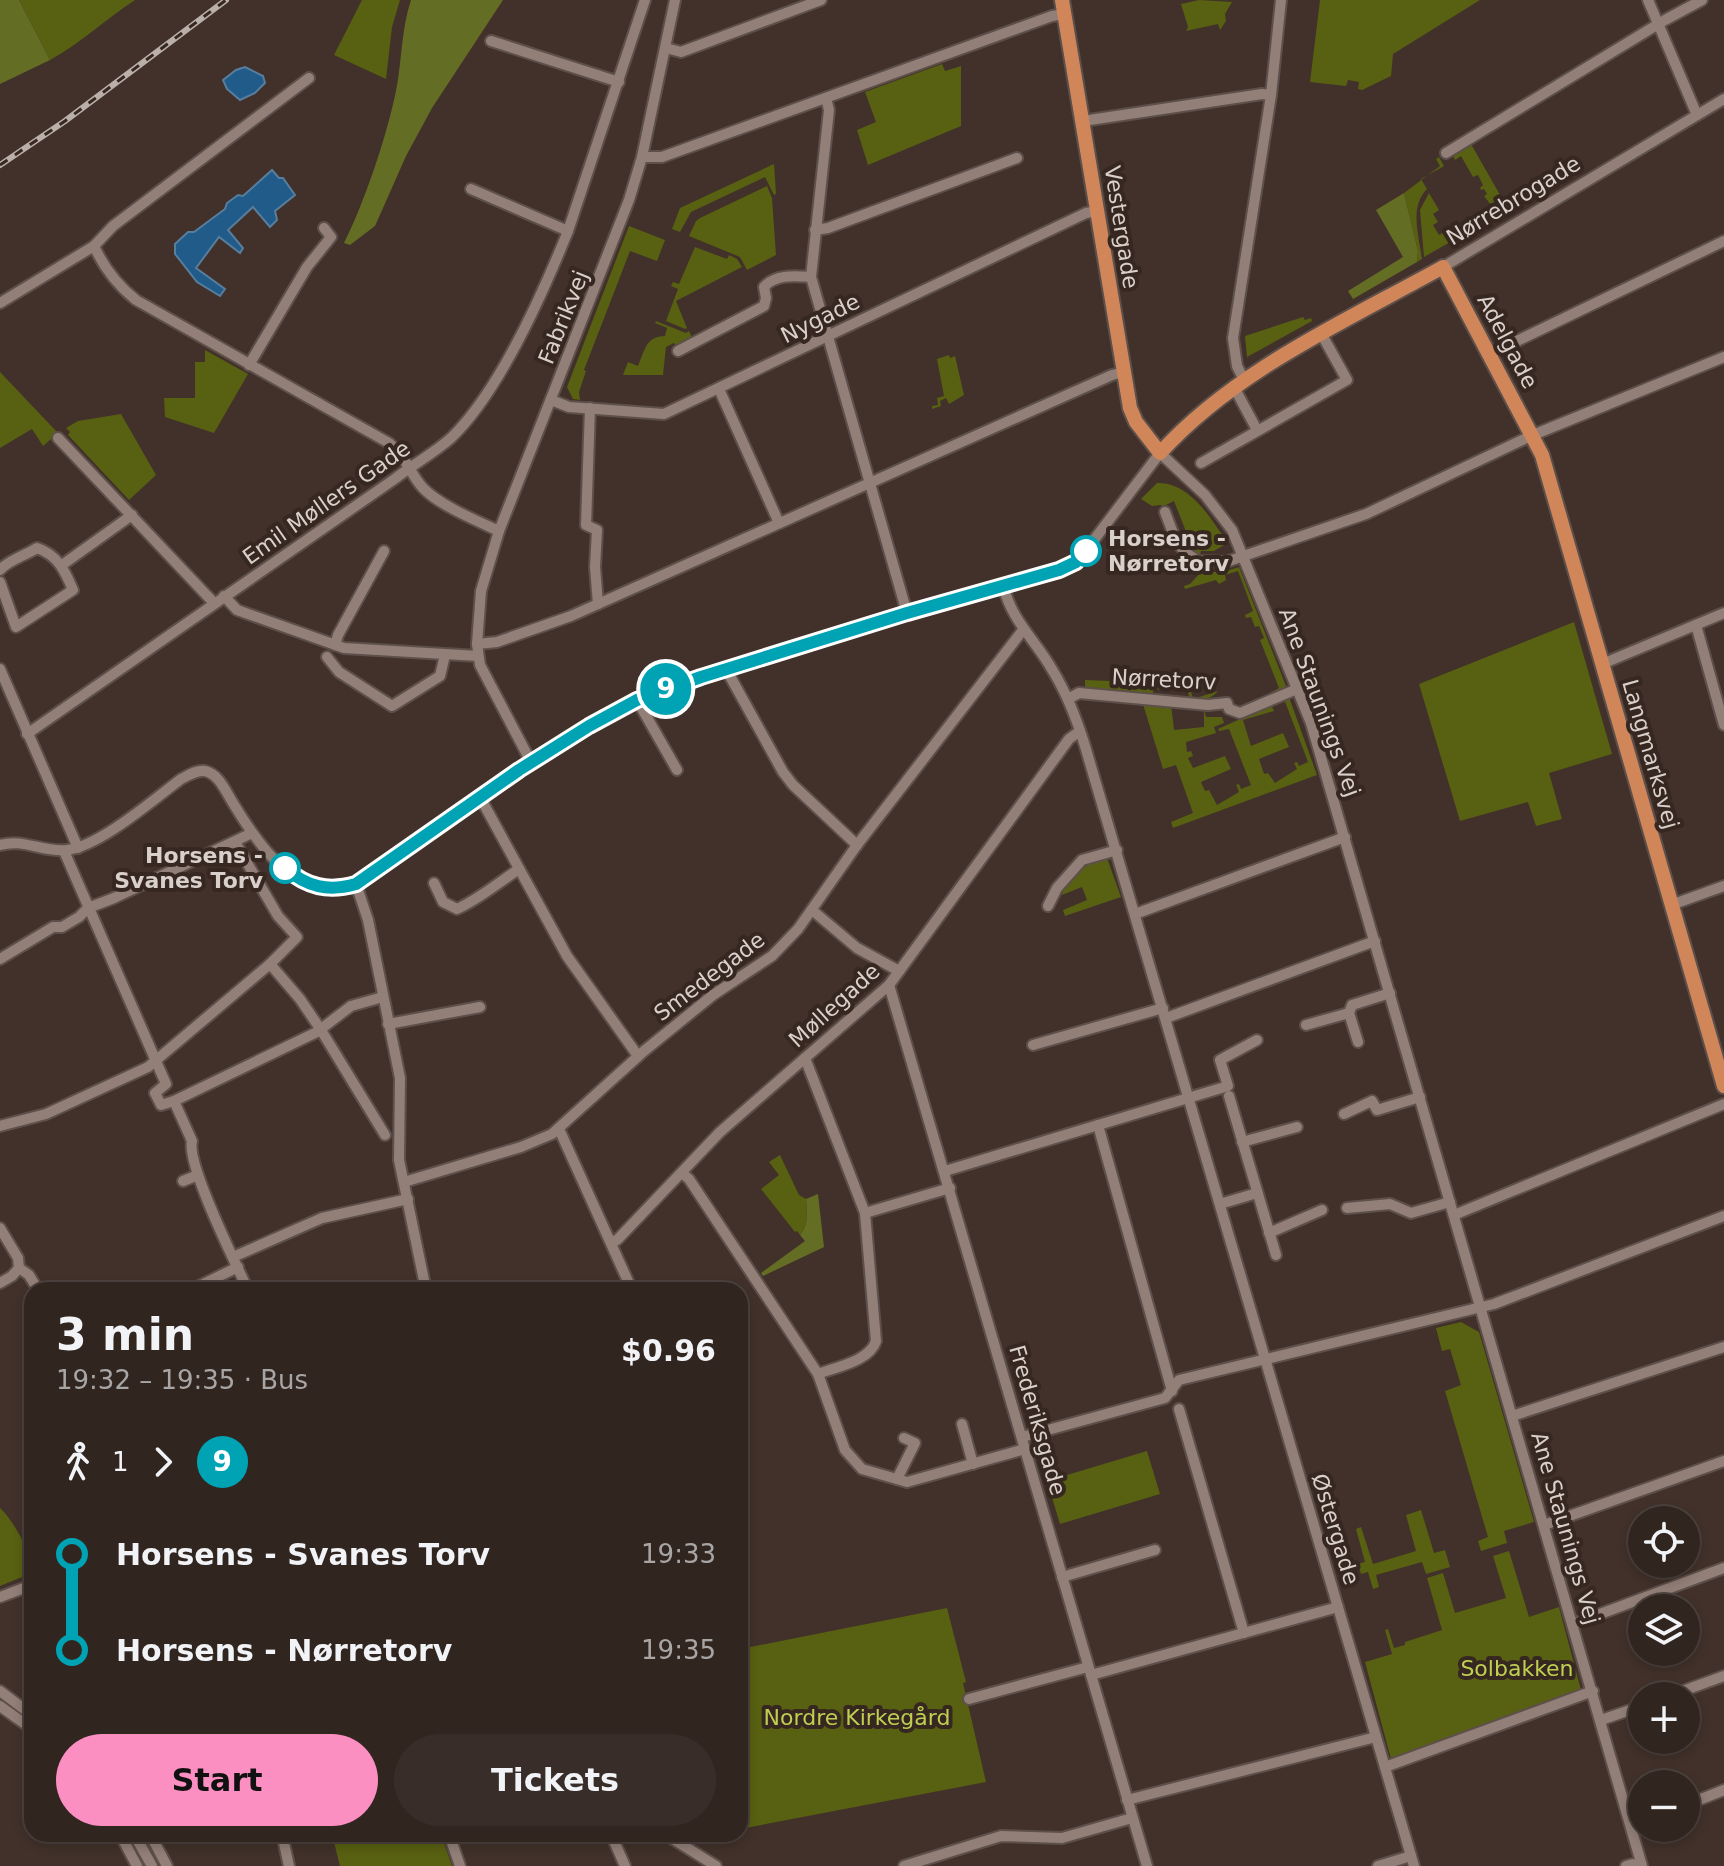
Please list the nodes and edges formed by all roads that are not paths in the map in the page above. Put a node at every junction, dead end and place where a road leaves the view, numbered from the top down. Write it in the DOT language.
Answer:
graph roads {
  1 [pos="645,0"];
  2 [pos="675,0"];
  3 [pos="821,0"];
  4 [pos="1281,0"];
  5 [pos="1648,0"];
  6 [pos="1702,0"];
  7 [pos="1063,7"];
  8 [pos="1658,24"];
  9 [pos="491,41"];
  10 [pos="666,48"];
  11 [pos="309,78"];
  12 [pos="619,82"];
  13 [pos="1271,95"];
  14 [pos="826,98"];
  15 [pos="1724,99"];
  16 [pos="1697,115"];
  17 [pos="1083,121"];
  18 [pos="1446,153"];
  19 [pos="642,157"];
  20 [pos="1017,158"];
  21 [pos="471,189"];
  22 [pos="1097,211"];
  23 [pos="324,228"];
  24 [pos="815,230"];
  25 [pos="568,231"];
  26 [pos="1724,241"];
  27 [pos="94,246"];
  28 [pos="1443,267"];
  29 [pos="811,277"];
  30 [pos="0,303"];
  31 [pos="1322,335"];
  32 [pos="829,336"];
  33 [pos="678,351"];
  34 [pos="1490,354"];
  35 [pos="1724,357"];
  36 [pos="249,365"];
  37 [pos="1124,372"];
  38 [pos="1239,383"];
  39 [pos="719,389"];
  40 [pos="551,400"];
  41 [pos="590,408"];
  42 [pos="1257,430"];
  43 [pos="1533,435"];
  44 [pos="58,438"];
  45 [pos="1160,453"];
  46 [pos="1201,463"];
  47 [pos="411,466"];
  48 [pos="870,483"];
  49 [pos="1165,512"];
  50 [pos="132,515"];
  51 [pos="779,523"];
  52 [pos="499,531"];
  53 [pos="384,551"];
  54 [pos="1244,556"];
  55 [pos="62,565"];
  56 [pos="0,570"];
  57 [pos="0,582"];
  58 [pos="1003,585"];
  59 [pos="219,600"];
  60 [pos="598,604"];
  61 [pos="907,613"];
  62 [pos="1724,613"];
  63 [pos="1696,625"];
  64 [pos="1023,630"];
  65 [pos="333,644"];
  66 [pos="477,644"];
  67 [pos="445,655"];
  68 [pos="478,656"];
  69 [pos="327,657"];
  70 [pos="1602,664"];
  71 [pos="0,669"];
  72 [pos="726,669"];
  73 [pos="1297,689"];
  74 [pos="1068,699"];
  75 [pos="637,700"];
  76 [pos="1724,725"];
  77 [pos="1080,731"];
  78 [pos="27,734"];
  79 [pos="531,762"];
  80 [pos="677,770"];
  81 [pos="481,799"];
  82 [pos="252,833"];
  83 [pos="1345,837"];
  84 [pos="235,842"];
  85 [pos="0,845"];
  86 [pos="857,845"];
  87 [pos="78,848"];
  88 [pos="1117,850"];
  89 [pos="64,851"];
  90 [pos="519,869"];
  91 [pos="434,883"];
  92 [pos="356,884"];
  93 [pos="1724,886"];
  94 [pos="1671,905"];
  95 [pos="1048,906"];
  96 [pos="812,910"];
  97 [pos="89,912"];
  98 [pos="1135,914"];
  99 [pos="1375,941"];
  100 [pos="0,959"];
  101 [pos="270,964"];
  102 [pos="899,971"];
  103 [pos="889,985"];
  104 [pos="1390,993"];
  105 [pos="383,997"];
  106 [pos="480,1007"];
  107 [pos="1164,1013"];
  108 [pos="1349,1013"];
  109 [pos="388,1024"];
  110 [pos="1306,1025"];
  111 [pos="321,1030"];
  112 [pos="1257,1040"];
  113 [pos="1358,1042"];
  114 [pos="1033,1045"];
  115 [pos="638,1056"];
  116 [pos="805,1058"];
  117 [pos="155,1061"];
  118 [pos="1724,1086"];
  119 [pos="1229,1096"];
  120 [pos="1420,1097"];
  121 [pos="1189,1098"];
  122 [pos="174,1101"];
  123 [pos="1724,1104"];
  124 [pos="1377,1110"];
  125 [pos="1344,1114"];
  126 [pos="1382,1124"];
  127 [pos="1098,1125"];
  128 [pos="0,1126"];
  129 [pos="1297,1127"];
  130 [pos="559,1129"];
  131 [pos="385,1135"];
  132 [pos="1242,1142"];
  133 [pos="945,1171"];
  134 [pos="682,1173"];
  135 [pos="198,1175"];
  136 [pos="183,1181"];
  137 [pos="404,1182"];
  138 [pos="950,1188"];
  139 [pos="1257,1193"];
  140 [pos="408,1199"];
  141 [pos="1450,1202"];
  142 [pos="1220,1204"];
  143 [pos="1347,1208"];
  144 [pos="1322,1210"];
  145 [pos="865,1213"];
  146 [pos="1454,1215"];
  147 [pos="1724,1216"];
  148 [pos="0,1228"];
  149 [pos="1269,1233"];
  150 [pos="612,1243"];
  151 [pos="1276,1255"];
  152 [pos="235,1262"];
  153 [pos="19,1268"];
  154 [pos="34,1282"];
  155 [pos="204,1282"];
  156 [pos="244,1282"];
  157 [pos="424,1282"];
  158 [pos="629,1282"];
  159 [pos="0,1283"];
  160 [pos="1481,1307"];
  161 [pos="1724,1347"];
  162 [pos="1265,1361"];
  163 [pos="818,1374"];
  164 [pos="1172,1391"];
  165 [pos="1179,1409"];
  166 [pos="1512,1416"];
  167 [pos="962,1424"];
  168 [pos="1022,1437"];
  169 [pos="904,1438"];
  170 [pos="1025,1449"];
  171 [pos="1724,1461"];
  172 [pos="973,1464"];
  173 [pos="897,1479"];
  174 [pos="1544,1525"];
  175 [pos="1155,1550"];
  176 [pos="1724,1568"];
  177 [pos="1062,1577"];
  178 [pos="24,1588"];
  179 [pos="0,1597"];
  180 [pos="1338,1607"];
  181 [pos="1573,1624"];
  182 [pos="1244,1633"];
  183 [pos="1090,1671"];
  184 [pos="1724,1676"];
  185 [pos="1700,1685"];
  186 [pos="0,1691"];
  187 [pos="1593,1691"];
  188 [pos="969,1699"];
  189 [pos="0,1706"];
  190 [pos="24,1709"];
  191 [pos="1628,1711"];
  192 [pos="1601,1720"];
  193 [pos="24,1723"];
  194 [pos="1376,1737"];
  195 [pos="1385,1767"];
  196 [pos="1724,1790"];
  197 [pos="1700,1799"];
  198 [pos="1127,1800"];
  199 [pos="1628,1800"];
  200 [pos="1132,1818"];
  201 [pos="124,1842"];
  202 [pos="138,1842"];
  203 [pos="154,1842"];
  204 [pos="284,1842"];
  205 [pos="452,1842"];
  206 [pos="614,1842"];
  207 [pos="678,1842"];
  208 [pos="1635,1842"];
  209 [pos="1412,1861"];
  210 [pos="1634,1865"];
  211 [pos="137,1866"];
  212 [pos="152,1866"];
  213 [pos="167,1866"];
  214 [pos="289,1866"];
  215 [pos="460,1866"];
  216 [pos="624,1866"];
  217 [pos="716,1866"];
  218 [pos="904,1866"];
  219 [pos="1147,1866"];
  220 [pos="1378,1866"];
  1 -- 12 [label="street, Emil Møllers Gade"];
  2 -- 10 [label="street, Fabrikvej"];
  3 -- 10 [label="street"];
  4 -- 13 [label="street"];
  5 -- 8 [label="street"];
  6 -- 8 [label="street"];
  7 -- 14 [label="street"];
  7 -- 17 [label="main road, Vestergade"];
  8 -- 16 [label="street"];
  8 -- 18 [label="street"];
  9 -- 12 [label="street"];
  10 -- 19 [label="street, Fabrikvej"];
  11 -- 27 [label="street"];
  12 -- 25 [label="street, Emil Møllers Gade"];
  13 -- 17 [label="street"];
  13 -- 38 [label="street"];
  14 -- 19 [label="street"];
  14 -- 24 [label="street"];
  15 -- 16 [label="street, Nørrebrogade"];
  16 -- 28 [label="street, Nørrebrogade"];
  17 -- 22 [label="main road, Vestergade"];
  19 -- 40 [label="street, Fabrikvej"];
  20 -- 24 [label="street"];
  21 -- 25 [label="street"];
  22 -- 32 [label="street, Nygade"];
  22 -- 37 [label="main road, Vestergade"];
  23 -- 36 [label="street"];
  24 -- 29 [label="street"];
  25 -- 47 [label="street, Emil Møllers Gade"];
  26 -- 34 [label="street"];
  27 -- 30 [label="street"];
  27 -- 36 [label="street"];
  28 -- 31 [label="main road, Nørrebrogade"];
  28 -- 34 [label="main road, Adelgade"];
  29 -- 32 [label="street"];
  29 -- 33 [label="street"];
  31 -- 38 [label="main road, Nørrebrogade"];
  31 -- 42 [label="street"];
  32 -- 39 [label="street, Nygade"];
  32 -- 48 [label="street"];
  34 -- 43 [label="main road, Adelgade"];
  35 -- 43 [label="street"];
  36 -- 47 [label="street"];
  37 -- 45 [label="main road, Vestergade"];
  37 -- 48 [label="street"];
  38 -- 42 [label="street"];
  38 -- 45 [label="main road, Nørrebrogade"];
  39 -- 41 [label="street, Nygade"];
  39 -- 51 [label="street"];
  40 -- 41 [label="street, Nygade"];
  40 -- 52 [label="street, Fabrikvej"];
  41 -- 60 [label="street"];
  42 -- 46 [label="street"];
  43 -- 54 [label="street"];
  43 -- 70 [label="main road, Langmarksvej"];
  44 -- 50 [label="street"];
  45 -- 54 [label="street, Ane Staunings Vej"];
  45 -- 58 [label="street, Nørrebrogade"];
  47 -- 52 [label="street"];
  47 -- 59 [label="street, Emil Møllers Gade"];
  48 -- 51 [label="street"];
  48 -- 61 [label="street"];
  49 -- 54 [label="street"];
  50 -- 55 [label="street"];
  50 -- 59 [label="street"];
  51 -- 60 [label="street"];
  52 -- 66 [label="street, Fabrikvej"];
  53 -- 65 [label="street"];
  54 -- 73 [label="street, Ane Staunings Vej"];
  55 -- 56 [label="street"];
  55 -- 57 [label="street"];
  58 -- 61 [label="street"];
  58 -- 64 [label="street"];
  59 -- 65 [label="street"];
  59 -- 78 [label="street, Emil Møllers Gade"];
  60 -- 66 [label="street"];
  61 -- 72 [label="street"];
  62 -- 63 [label="street"];
  63 -- 70 [label="street"];
  63 -- 76 [label="street"];
  64 -- 74 [label="street"];
  64 -- 86 [label="street, Smedegade"];
  65 -- 67 [label="street"];
  66 -- 68 [label="street, Fabrikvej"];
  67 -- 68 [label="street"];
  67 -- 69 [label="street"];
  68 -- 79 [label="street"];
  70 -- 94 [label="main road, Langmarksvej"];
  71 -- 78 [label="street"];
  72 -- 75 [label="street"];
  72 -- 86 [label="street"];
  73 -- 74 [label="street, Nørretorv"];
  73 -- 83 [label="street, Ane Staunings Vej"];
  74 -- 77 [label="street"];
  75 -- 79 [label="street"];
  75 -- 80 [label="street"];
  77 -- 88 [label="street, Østergade"];
  77 -- 102 [label="street, Møllegade"];
  78 -- 87 [label="street"];
  79 -- 81 [label="street"];
  81 -- 90 [label="street"];
  81 -- 92 [label="street"];
  82 -- 84 [label="street"];
  82 -- 87 [label="street"];
  82 -- 92 [label="street"];
  83 -- 98 [label="street"];
  83 -- 99 [label="street, Ane Staunings Vej"];
  84 -- 97 [label="street"];
  84 -- 101 [label="street"];
  85 -- 89 [label="street"];
  86 -- 96 [label="street, Smedegade"];
  87 -- 89 [label="street"];
  88 -- 95 [label="street"];
  88 -- 98 [label="street, Østergade"];
  89 -- 97 [label="street"];
  90 -- 91 [label="street"];
  90 -- 115 [label="street"];
  92 -- 105 [label="street"];
  93 -- 94 [label="street"];
  94 -- 118 [label="main road, Langmarksvej"];
  96 -- 102 [label="street"];
  96 -- 115 [label="street, Smedegade"];
  97 -- 100 [label="street"];
  97 -- 117 [label="street"];
  98 -- 107 [label="street, Østergade"];
  99 -- 104 [label="street, Ane Staunings Vej"];
  99 -- 107 [label="street"];
  101 -- 111 [label="street"];
  101 -- 117 [label="street"];
  102 -- 103 [label="street, Møllegade"];
  103 -- 116 [label="street, Møllegade"];
  103 -- 133 [label="street, Frederiksgade"];
  104 -- 108 [label="street"];
  104 -- 120 [label="street, Ane Staunings Vej"];
  105 -- 109 [label="street"];
  105 -- 111 [label="street"];
  106 -- 109 [label="street"];
  107 -- 114 [label="street"];
  107 -- 121 [label="street, Østergade"];
  108 -- 110 [label="street"];
  108 -- 113 [label="street"];
  109 -- 137 [label="street"];
  111 -- 122 [label="street"];
  111 -- 131 [label="street"];
  112 -- 121 [label="street"];
  115 -- 130 [label="street, Smedegade"];
  116 -- 134 [label="street, Møllegade"];
  116 -- 145 [label="street"];
  117 -- 122 [label="street"];
  117 -- 128 [label="street"];
  119 -- 132 [label="street"];
  120 -- 124 [label="street"];
  120 -- 141 [label="street, Ane Staunings Vej"];
  121 -- 127 [label="street"];
  121 -- 142 [label="street, Østergade"];
  122 -- 135 [label="street"];
  123 -- 146 [label="street"];
  124 -- 125 [label="street"];
  124 -- 126 [label="street"];
  127 -- 133 [label="street"];
  127 -- 164 [label="street"];
  129 -- 132 [label="street"];
  130 -- 137 [label="street, Smedegade"];
  130 -- 150 [label="street"];
  132 -- 139 [label="street"];
  133 -- 138 [label="street, Frederiksgade"];
  134 -- 150 [label="street, Møllegade"];
  134 -- 163 [label="street"];
  135 -- 136 [label="street"];
  135 -- 152 [label="street"];
  137 -- 140 [label="street"];
  138 -- 145 [label="street"];
  138 -- 168 [label="street, Frederiksgade"];
  139 -- 142 [label="street"];
  139 -- 149 [label="street"];
  140 -- 152 [label="street"];
  140 -- 157 [label="street"];
  141 -- 143 [label="street"];
  141 -- 146 [label="street, Ane Staunings Vej"];
  142 -- 162 [label="street, Østergade"];
  144 -- 149 [label="street"];
  145 -- 163 [label="street"];
  146 -- 160 [label="street, Ane Staunings Vej"];
  147 -- 160 [label="street"];
  148 -- 153 [label="street"];
  149 -- 151 [label="street"];
  150 -- 158 [label="street"];
  152 -- 155 [label="street"];
  152 -- 156 [label="street"];
  153 -- 154 [label="street"];
  153 -- 159 [label="street"];
  160 -- 162 [label="street"];
  160 -- 166 [label="street, Ane Staunings Vej"];
  161 -- 166 [label="street"];
  162 -- 164 [label="street"];
  162 -- 180 [label="street, Østergade"];
  163 -- 173 [label="street"];
  164 -- 168 [label="street"];
  165 -- 182 [label="street"];
  166 -- 174 [label="street, Ane Staunings Vej"];
  167 -- 172 [label="street"];
  168 -- 170 [label="street, Frederiksgade"];
  169 -- 173 [label="street"];
  170 -- 172 [label="street"];
  170 -- 177 [label="street, Frederiksgade"];
  171 -- 174 [label="street"];
  172 -- 173 [label="street"];
  174 -- 181 [label="street, Ane Staunings Vej"];
  175 -- 177 [label="street"];
  176 -- 181 [label="street"];
  177 -- 183 [label="street, Frederiksgade"];
  178 -- 179 [label="street"];
  180 -- 182 [label="street"];
  180 -- 194 [label="street, Østergade"];
  181 -- 187 [label="street, Ane Staunings Vej"];
  182 -- 183 [label="street"];
  183 -- 188 [label="street"];
  183 -- 198 [label="street, Frederiksgade"];
  184 -- 185 [label="street"];
  186 -- 190 [label="street"];
  187 -- 192 [label="street, Ane Staunings Vej"];
  187 -- 195 [label="street"];
  189 -- 193 [label="street"];
  191 -- 192 [label="street"];
  192 -- 199 [label="street, Ane Staunings Vej"];
  194 -- 195 [label="street, Østergade"];
  194 -- 198 [label="street"];
  195 -- 209 [label="street, Østergade"];
  196 -- 197 [label="street"];
  198 -- 200 [label="street, Frederiksgade"];
  200 -- 218 [label="street"];
  200 -- 219 [label="street, Frederiksgade"];
  201 -- 211 [label="street"];
  202 -- 212 [label="street"];
  203 -- 213 [label="street"];
  204 -- 214 [label="street"];
  205 -- 215 [label="street"];
  206 -- 216 [label="street"];
  207 -- 217 [label="street"];
  208 -- 210 [label="street, Ane Staunings Vej"];
  209 -- 220 [label="street"];
}
